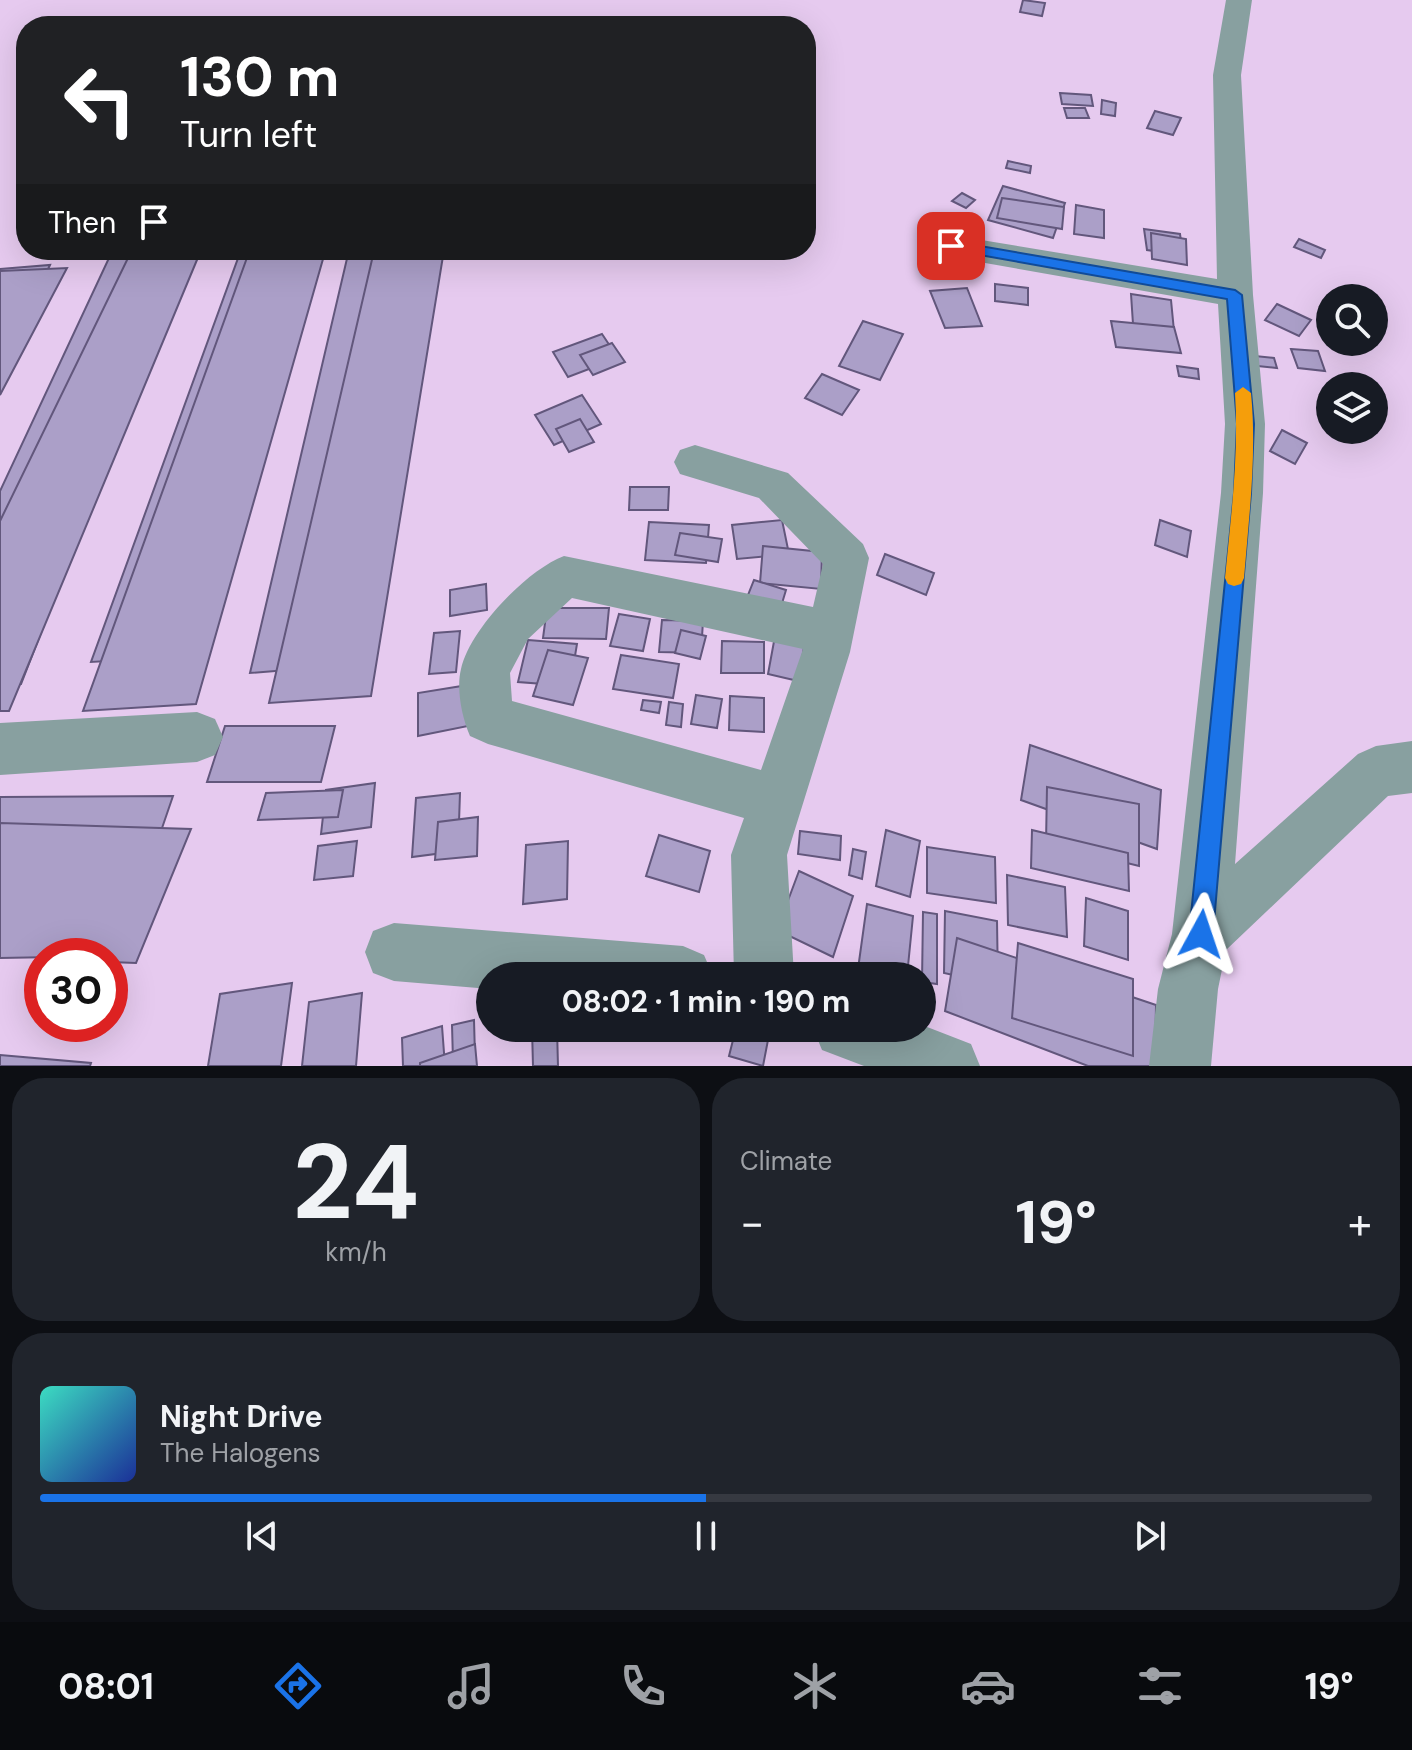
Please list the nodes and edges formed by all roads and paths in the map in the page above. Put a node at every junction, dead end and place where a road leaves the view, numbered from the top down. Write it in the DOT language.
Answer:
graph roads {
  1 [pos="1239,0"];
  2 [pos="951,246"];
  3 [pos="1235,295"];
  4 [pos="695,462"];
  5 [pos="830,633"];
  6 [pos="197,737"];
  7 [pos="0,749"];
  8 [pos="1412,767"];
  9 [pos="777,801"];
  10 [pos="1201,934"];
  11 [pos="394,952"];
  12 [pos="514,962"];
  13 [pos="763,962"];
  14 [pos="883,1042"];
  15 [pos="949,1066"];
  16 [pos="1180,1066"];
  1 -- 3 [label="street"];
  2 -- 3 [label="street"];
  3 -- 10 [label="street"];
  4 -- 5 [label="street"];
  5 -- 9 [label="street"];
  5 -- 9 [label="street"];
  6 -- 7 [label="street"];
  8 -- 10 [label="street"];
  9 -- 13 [label="street"];
  10 -- 16 [label="street"];
  11 -- 12 [label="street"];
  14 -- 15 [label="street"];
}
